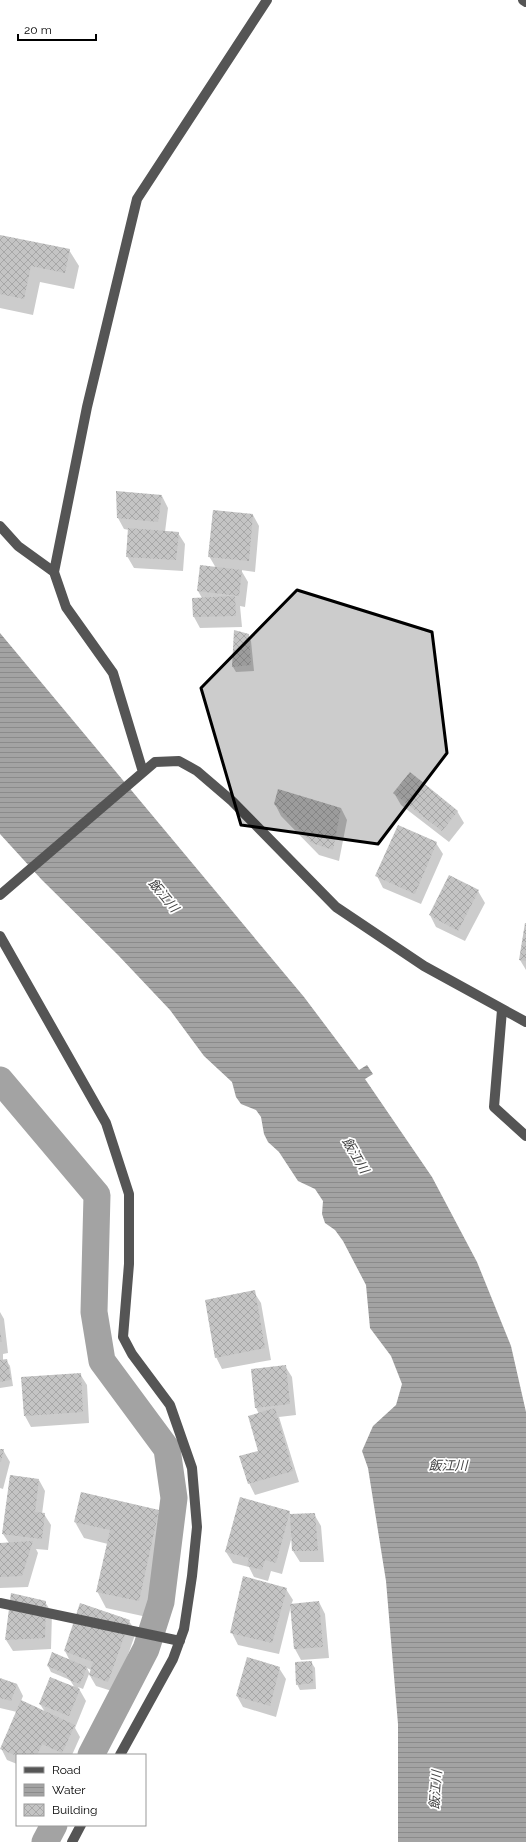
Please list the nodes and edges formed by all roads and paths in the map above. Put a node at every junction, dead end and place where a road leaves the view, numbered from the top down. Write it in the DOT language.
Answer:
graph roads {
  1 [pos="267,0"];
  2 [pos="522,0"];
  3 [pos="526,2"];
  4 [pos="0,526"];
  5 [pos="54,572"];
  6 [pos="143,772"];
  7 [pos="0,895"];
  8 [pos="0,936"];
  9 [pos="502,1010"];
  10 [pos="526,1022"];
  11 [pos="526,1136"];
  12 [pos="0,1603"];
  13 [pos="180,1641"];
  14 [pos="121,1754"];
  15 [pos="80,1826"];
  16 [pos="72,1842"];
  1 -- 5 [label="street"];
  2 -- 3 [label="street"];
  4 -- 5 [label="street"];
  5 -- 6 [label="street"];
  6 -- 7 [label="street"];
  6 -- 9 [label="street"];
  8 -- 13 [label="street"];
  9 -- 10 [label="street"];
  9 -- 11 [label="street"];
  12 -- 13 [label="street"];
  13 -- 14 [label="street"];
  15 -- 16 [label="street"];
}
